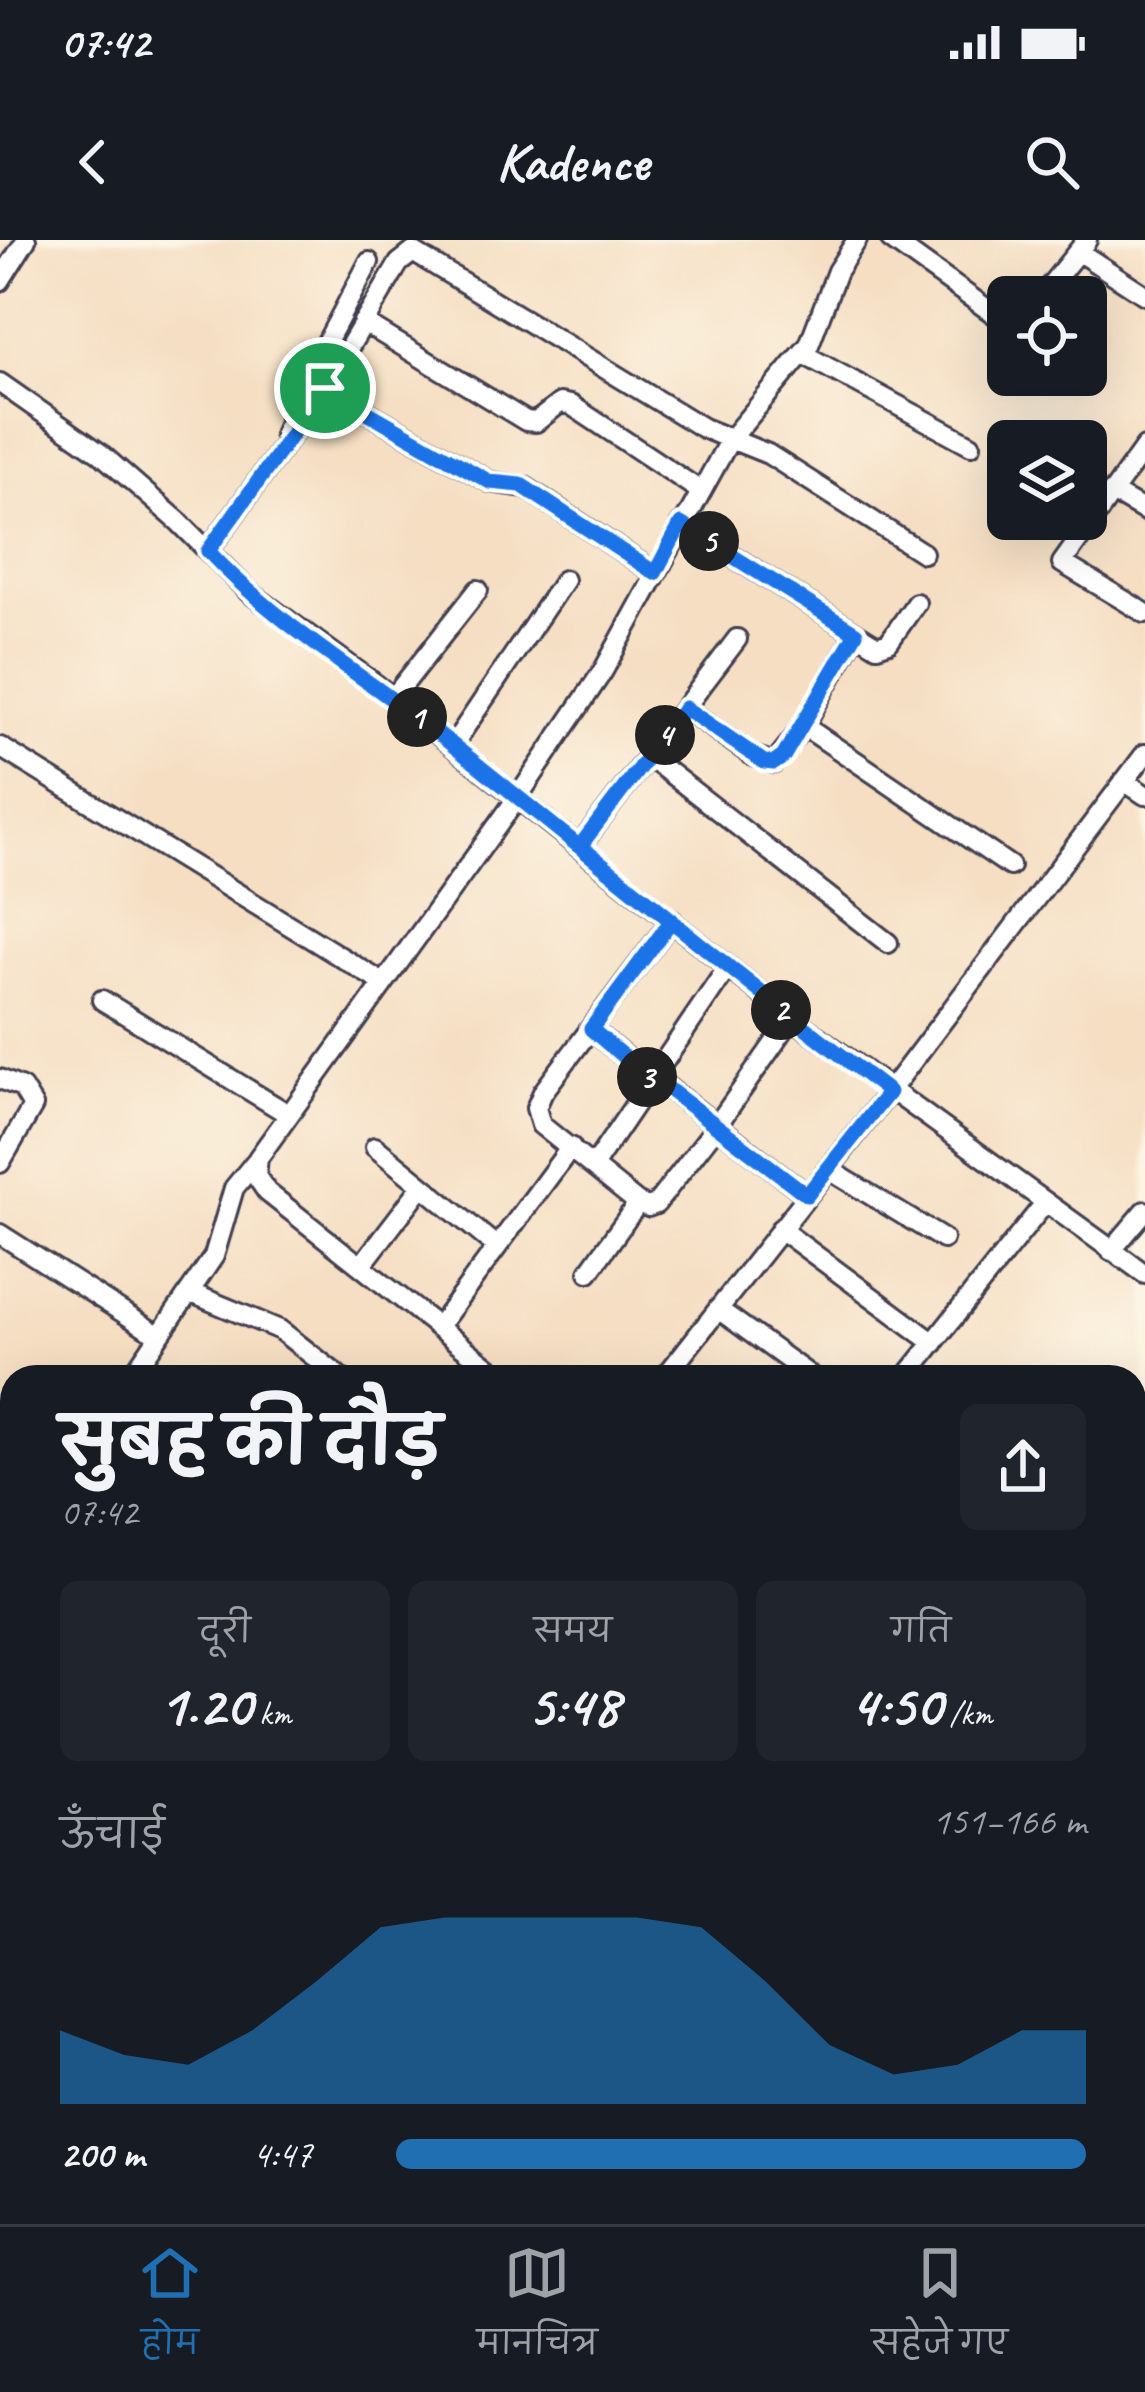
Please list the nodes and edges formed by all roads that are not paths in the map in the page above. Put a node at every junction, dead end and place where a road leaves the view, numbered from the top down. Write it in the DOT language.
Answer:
graph roads {
  1 [pos="26,240"];
  2 [pos="857,240"];
  3 [pos="890,240"];
  4 [pos="1083,246"];
  5 [pos="369,262"];
  6 [pos="1058,276"];
  7 [pos="0,280"];
  8 [pos="1145,295"];
  9 [pos="987,309"];
  10 [pos="363,322"];
  11 [pos="803,354"];
  12 [pos="0,383"];
  13 [pos="325,388"];
  14 [pos="729,441"];
  15 [pos="971,445"];
  16 [pos="1145,447"];
  17 [pos="277,457"];
  18 [pos="699,490"];
  19 [pos="1112,491"];
  20 [pos="1145,511"];
  21 [pos="681,524"];
  22 [pos="208,551"];
  23 [pos="923,553"];
  24 [pos="655,573"];
  25 [pos="564,580"];
  26 [pos="478,590"];
  27 [pos="916,603"];
  28 [pos="1145,613"];
  29 [pos="856,633"];
  30 [pos="737,639"];
  31 [pos="393,698"];
  32 [pos="685,708"];
  33 [pos="804,726"];
  34 [pos="453,745"];
  35 [pos="0,747"];
  36 [pos="1145,754"];
  37 [pos="648,756"];
  38 [pos="1124,781"];
  39 [pos="1145,795"];
  40 [pos="518,797"];
  41 [pos="580,846"];
  42 [pos="1010,866"];
  43 [pos="672,920"];
  44 [pos="888,944"];
  45 [pos="728,967"];
  46 [pos="383,982"];
  47 [pos="102,1000"];
  48 [pos="792,1018"];
  49 [pos="591,1029"];
  50 [pos="0,1079"];
  51 [pos="651,1079"];
  52 [pos="889,1092"];
  53 [pos="288,1114"];
  54 [pos="716,1128"];
  55 [pos="375,1147"];
  56 [pos="571,1147"];
  57 [pos="258,1158"];
  58 [pos="0,1163"];
  59 [pos="594,1165"];
  60 [pos="828,1168"];
  61 [pos="422,1186"];
  62 [pos="807,1195"];
  63 [pos="638,1203"];
  64 [pos="1045,1204"];
  65 [pos="1145,1211"];
  66 [pos="780,1229"];
  67 [pos="0,1234"];
  68 [pos="943,1239"];
  69 [pos="496,1247"];
  70 [pos="1111,1251"];
  71 [pos="361,1266"];
  72 [pos="589,1272"];
  73 [pos="1145,1274"];
  74 [pos="189,1292"];
  75 [pos="718,1309"];
  76 [pos="437,1327"];
  77 [pos="158,1335"];
  78 [pos="934,1342"];
  79 [pos="139,1365"];
  80 [pos="325,1365"];
  81 [pos="486,1365"];
  82 [pos="674,1365"];
  83 [pos="795,1365"];
  84 [pos="916,1365"];
  1 -- 7 [label="street"];
  2 -- 11 [label="street"];
  3 -- 9 [label="street"];
  4 -- 6 [label="street"];
  4 -- 8 [label="street"];
  5 -- 17 [label="street"];
  10 -- 13 [label="street"];
  10 -- 14 [label="street"];
  10 -- 18 [label="street"];
  11 -- 14 [label="street"];
  11 -- 15 [label="street"];
  12 -- 22 [label="street"];
  13 -- 17 [label="street"];
  13 -- 24 [label="street"];
  14 -- 18 [label="street"];
  14 -- 23 [label="street"];
  16 -- 19 [label="street"];
  17 -- 22 [label="street"];
  18 -- 21 [label="street"];
  19 -- 20 [label="street"];
  19 -- 28 [label="street"];
  21 -- 24 [label="street"];
  21 -- 29 [label="street"];
  22 -- 31 [label="street"];
  24 -- 40 [label="street"];
  25 -- 34 [label="street"];
  26 -- 31 [label="street"];
  27 -- 29 [label="street"];
  29 -- 33 [label="street"];
  30 -- 32 [label="street"];
  31 -- 34 [label="street"];
  32 -- 33 [label="street"];
  32 -- 37 [label="street"];
  33 -- 42 [label="street"];
  34 -- 40 [label="street"];
  35 -- 46 [label="street"];
  36 -- 38 [label="street"];
  37 -- 41 [label="street"];
  37 -- 44 [label="street"];
  38 -- 39 [label="street"];
  38 -- 52 [label="street"];
  40 -- 41 [label="street"];
  40 -- 46 [label="street"];
  41 -- 43 [label="street"];
  43 -- 45 [label="street"];
  43 -- 49 [label="street"];
  45 -- 48 [label="street"];
  45 -- 51 [label="street"];
  46 -- 53 [label="street"];
  47 -- 53 [label="street"];
  48 -- 52 [label="street"];
  48 -- 54 [label="street"];
  49 -- 51 [label="street"];
  49 -- 56 [label="street"];
  50 -- 58 [label="street"];
  51 -- 54 [label="street"];
  51 -- 59 [label="street"];
  52 -- 60 [label="street"];
  52 -- 64 [label="street"];
  53 -- 57 [label="street"];
  54 -- 62 [label="street"];
  54 -- 63 [label="street"];
  55 -- 61 [label="street"];
  56 -- 59 [label="street"];
  56 -- 69 [label="street"];
  57 -- 71 [label="street"];
  57 -- 74 [label="street"];
  59 -- 63 [label="street"];
  60 -- 62 [label="street"];
  60 -- 68 [label="street"];
  61 -- 69 [label="street"];
  61 -- 71 [label="street"];
  62 -- 66 [label="street"];
  63 -- 72 [label="street"];
  64 -- 70 [label="street"];
  64 -- 78 [label="street"];
  65 -- 70 [label="street"];
  66 -- 75 [label="street"];
  66 -- 78 [label="street"];
  67 -- 77 [label="street"];
  69 -- 76 [label="street"];
  70 -- 73 [label="street"];
  71 -- 76 [label="street"];
  74 -- 77 [label="street"];
  74 -- 80 [label="street"];
  75 -- 82 [label="street"];
  75 -- 83 [label="street"];
  76 -- 81 [label="street"];
  77 -- 79 [label="street"];
  78 -- 84 [label="street"];
}
